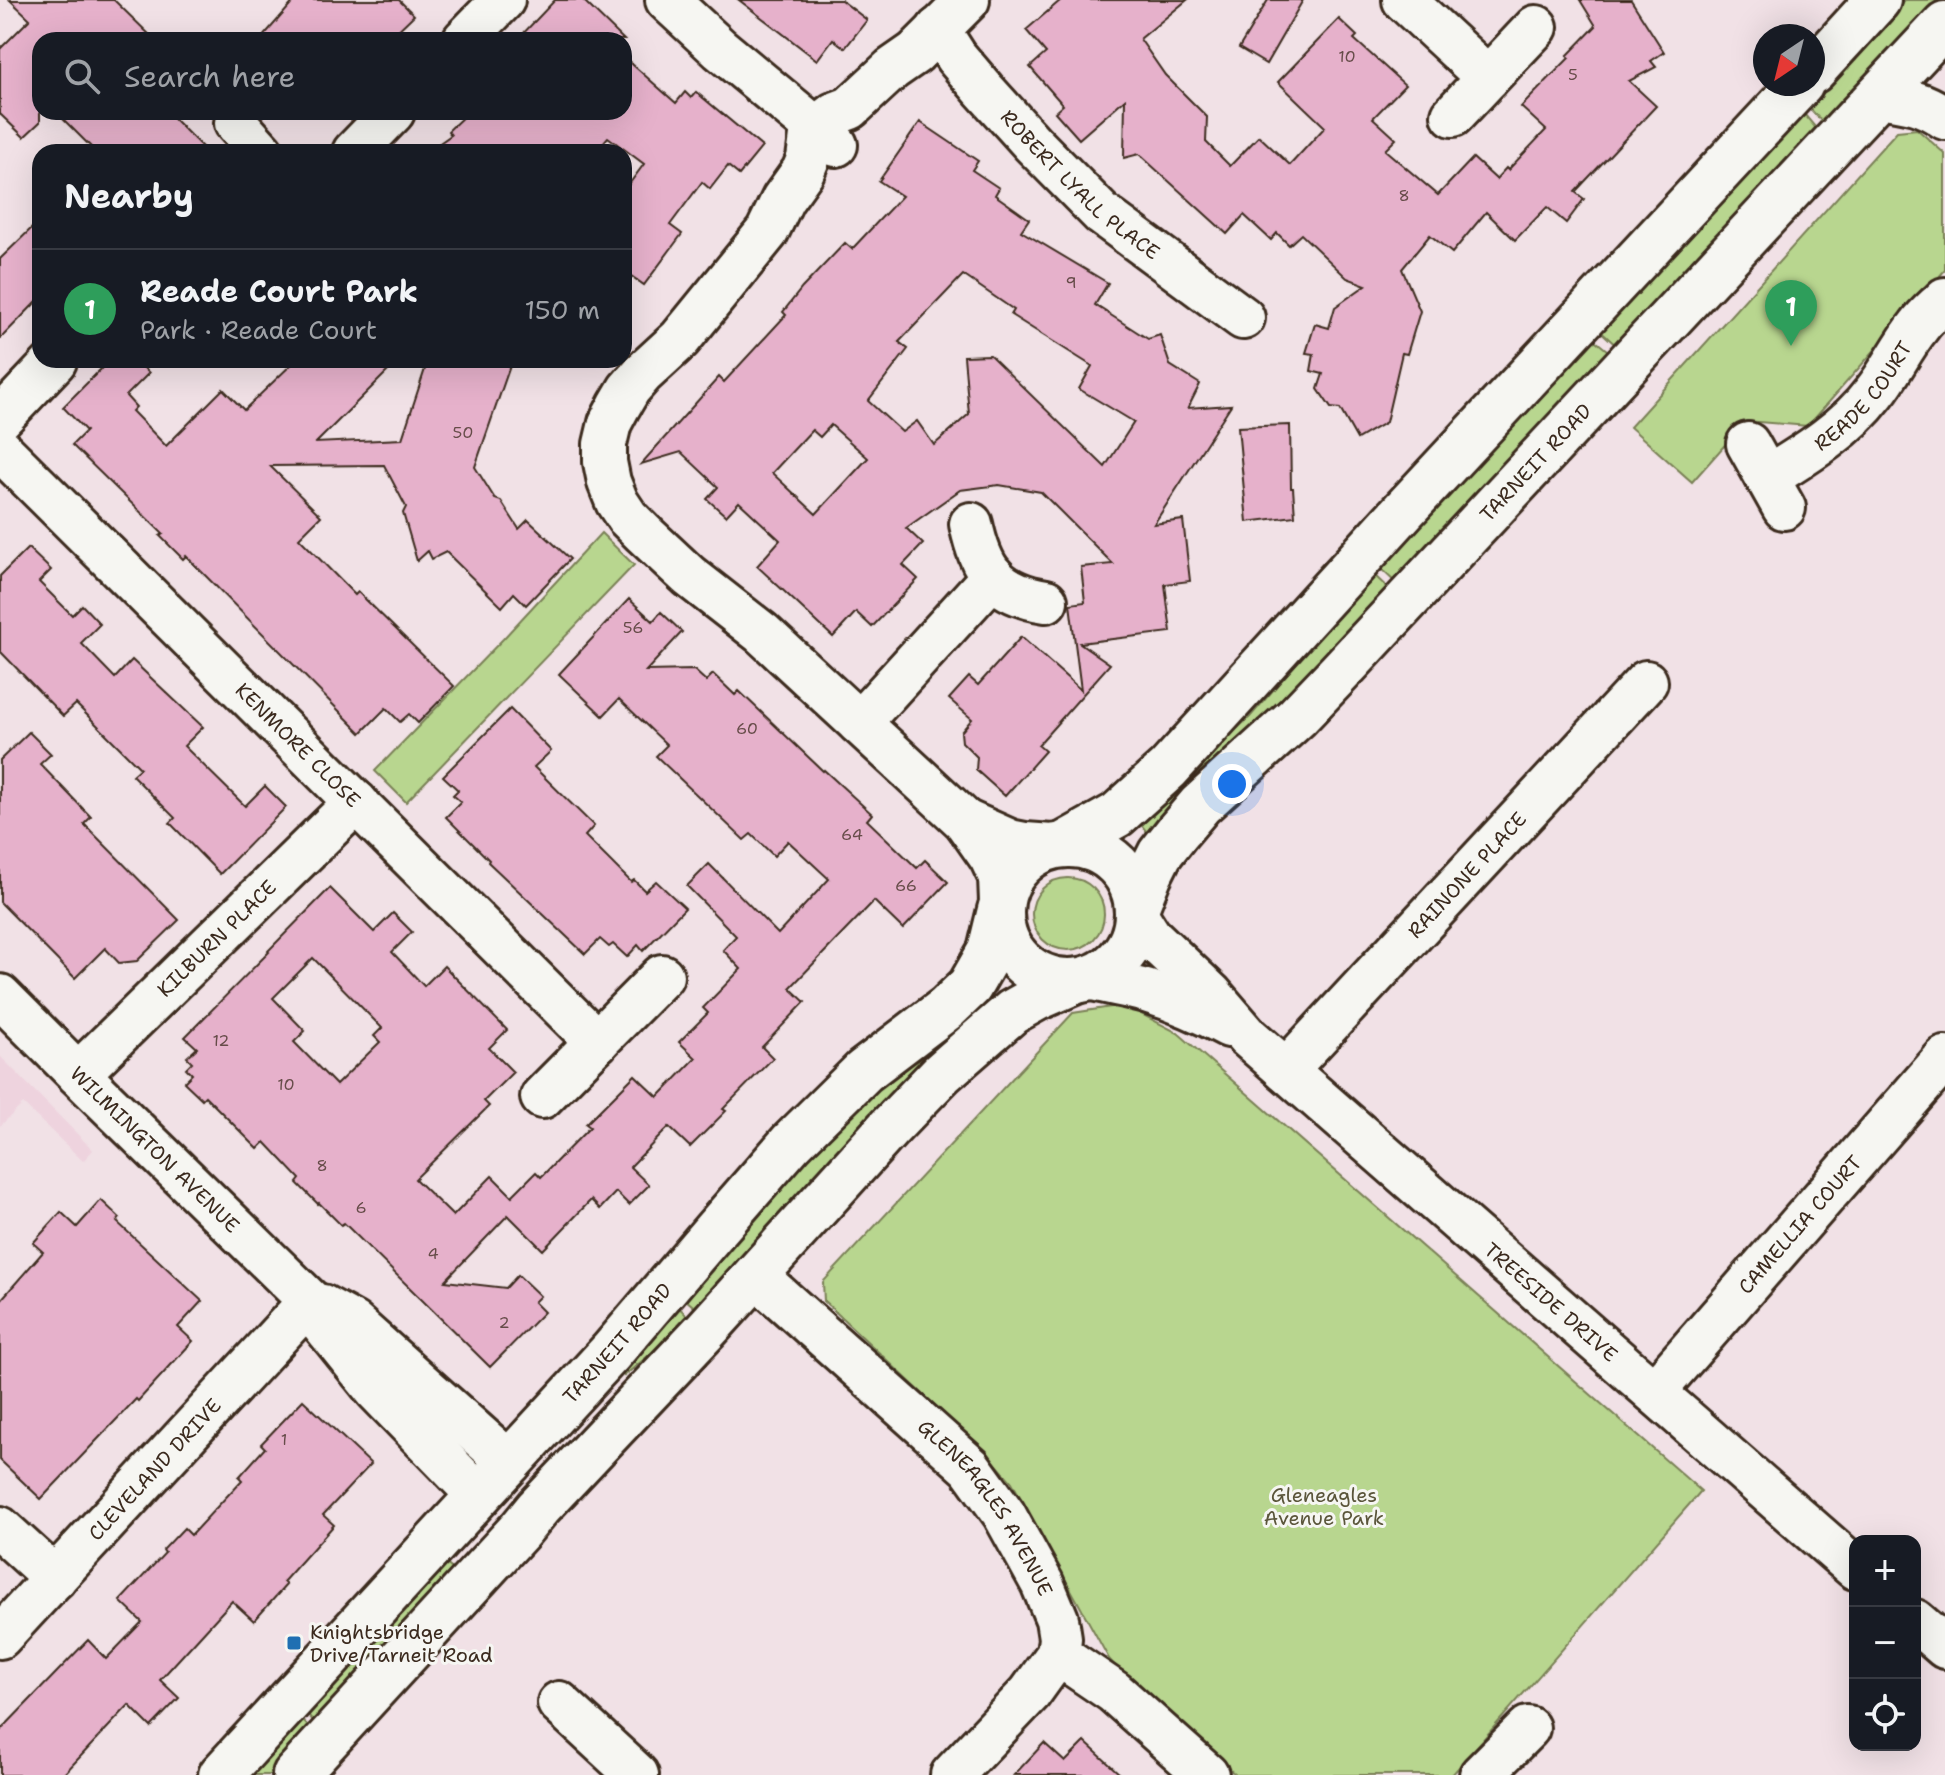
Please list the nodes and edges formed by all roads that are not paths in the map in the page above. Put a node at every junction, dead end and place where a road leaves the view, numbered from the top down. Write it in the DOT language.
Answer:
graph roads {
  1 [pos="503,0"];
  2 [pos="667,0"];
  3 [pos="968,0"];
  4 [pos="1404,0"];
  5 [pos="1878,0"];
  6 [pos="1945,24"];
  7 [pos="1536,27"];
  8 [pos="472,32"];
  9 [pos="927,41"];
  10 [pos="1825,58"];
  11 [pos="1488,78"];
  12 [pos="1790,96"];
  13 [pos="1877,96"];
  14 [pos="1453,115"];
  15 [pos="1945,118"];
  16 [pos="385,120"];
  17 [pos="826,136"];
  18 [pos="362,144"];
  19 [pos="1945,299"];
  20 [pos="1243,318"];
  21 [pos="48,368"];
  22 [pos="0,419"];
  23 [pos="0,449"];
  24 [pos="1767,477"];
  25 [pos="971,524"];
  26 [pos="993,576"];
  27 [pos="1046,601"];
  28 [pos="1646,682"];
  29 [pos="859,723"];
  30 [pos="356,802"];
  31 [pos="965,821"];
  32 [pos="1058,845"];
  33 [pos="1001,906"];
  34 [pos="1138,912"];
  35 [pos="662,976"];
  36 [pos="1083,980"];
  37 [pos="0,996"];
  38 [pos="1248,1037"];
  39 [pos="597,1042"];
  40 [pos="1945,1058"];
  41 [pos="1286,1070"];
  42 [pos="78,1074"];
  43 [pos="542,1097"];
  44 [pos="755,1275"];
  45 [pos="310,1301"];
  46 [pos="387,1376"];
  47 [pos="1654,1392"];
  48 [pos="518,1494"];
  49 [pos="479,1496"];
  50 [pos="0,1528"];
  51 [pos="1849,1563"];
  52 [pos="55,1578"];
  53 [pos="1921,1626"];
  54 [pos="0,1637"];
  55 [pos="1945,1647"];
  56 [pos="1058,1654"];
  57 [pos="362,1701"];
  58 [pos="559,1703"];
  59 [pos="1535,1723"];
  60 [pos="221,1775"];
  61 [pos="295,1775"];
  62 [pos="333,1775"];
  63 [pos="637,1775"];
  64 [pos="952,1775"];
  65 [pos="1207,1775"];
  66 [pos="1481,1775"];
  1 -- 8 [label="street"];
  2 -- 17 [label="street"];
  3 -- 9 [label="street"];
  4 -- 11 [label="street"];
  5 -- 10 [label="main road"];
  6 -- 13 [label="main road, TARNEIT ROAD"];
  7 -- 11 [label="street"];
  9 -- 17 [label="street"];
  9 -- 20 [label="street, ROBERT LYALL PLACE"];
  11 -- 14 [label="street"];
  12 -- 32 [label="main road"];
  13 -- 15 [label="street"];
  13 -- 34 [label="main road, TARNEIT ROAD"];
  16 -- 18 [label="street"];
  17 -- 29 [label="street"];
  19 -- 24 [label="street, READE COURT"];
  21 -- 22 [label="street"];
  23 -- 30 [label="street, KENMORE CLOSE"];
  25 -- 26 [label="street"];
  26 -- 27 [label="street"];
  26 -- 29 [label="street"];
  28 -- 41 [label="street, RAINONE PLACE"];
  29 -- 31 [label="street"];
  30 -- 39 [label="street, KENMORE CLOSE"];
  30 -- 42 [label="street, KILBURN PLACE"];
  31 -- 32 [label="street"];
  31 -- 33 [label="street"];
  32 -- 33 [label="main road"];
  32 -- 34 [label="main road"];
  33 -- 36 [label="main road"];
  33 -- 48 [label="main road, TARNEIT ROAD"];
  34 -- 36 [label="main road"];
  34 -- 38 [label="street, TREESIDE DRIVE"];
  35 -- 39 [label="street"];
  36 -- 38 [label="street, TREESIDE DRIVE"];
  36 -- 44 [label="main road"];
  37 -- 42 [label="street, WILMINGTON AVENUE"];
  38 -- 41 [label="street, TREESIDE DRIVE"];
  39 -- 43 [label="street"];
  40 -- 47 [label="street, CAMELLIA COURT"];
  41 -- 47 [label="street, TREESIDE DRIVE"];
  42 -- 45 [label="street, WILMINGTON AVENUE"];
  44 -- 48 [label="main road"];
  44 -- 56 [label="street, GLENEAGLES AVENUE"];
  45 -- 46 [label="street, WILMINGTON AVENUE"];
  45 -- 52 [label="street, CLEVELAND DRIVE"];
  46 -- 48 [label="street, WILMINGTON AVENUE"];
  46 -- 49 [label="street, WILMINGTON AVENUE"];
  47 -- 51 [label="street, TREESIDE DRIVE"];
  48 -- 49 [label="main road"];
  48 -- 57 [label="main road, TARNEIT ROAD"];
  49 -- 60 [label="main road"];
  50 -- 52 [label="street"];
  52 -- 54 [label="street, CLEVELAND DRIVE"];
  53 -- 55 [label="street"];
  56 -- 64 [label="street"];
  56 -- 65 [label="street"];
  57 -- 61 [label="main road, TARNEIT ROAD"];
  57 -- 62 [label="main road"];
  58 -- 63 [label="street"];
  59 -- 66 [label="street"];
}
